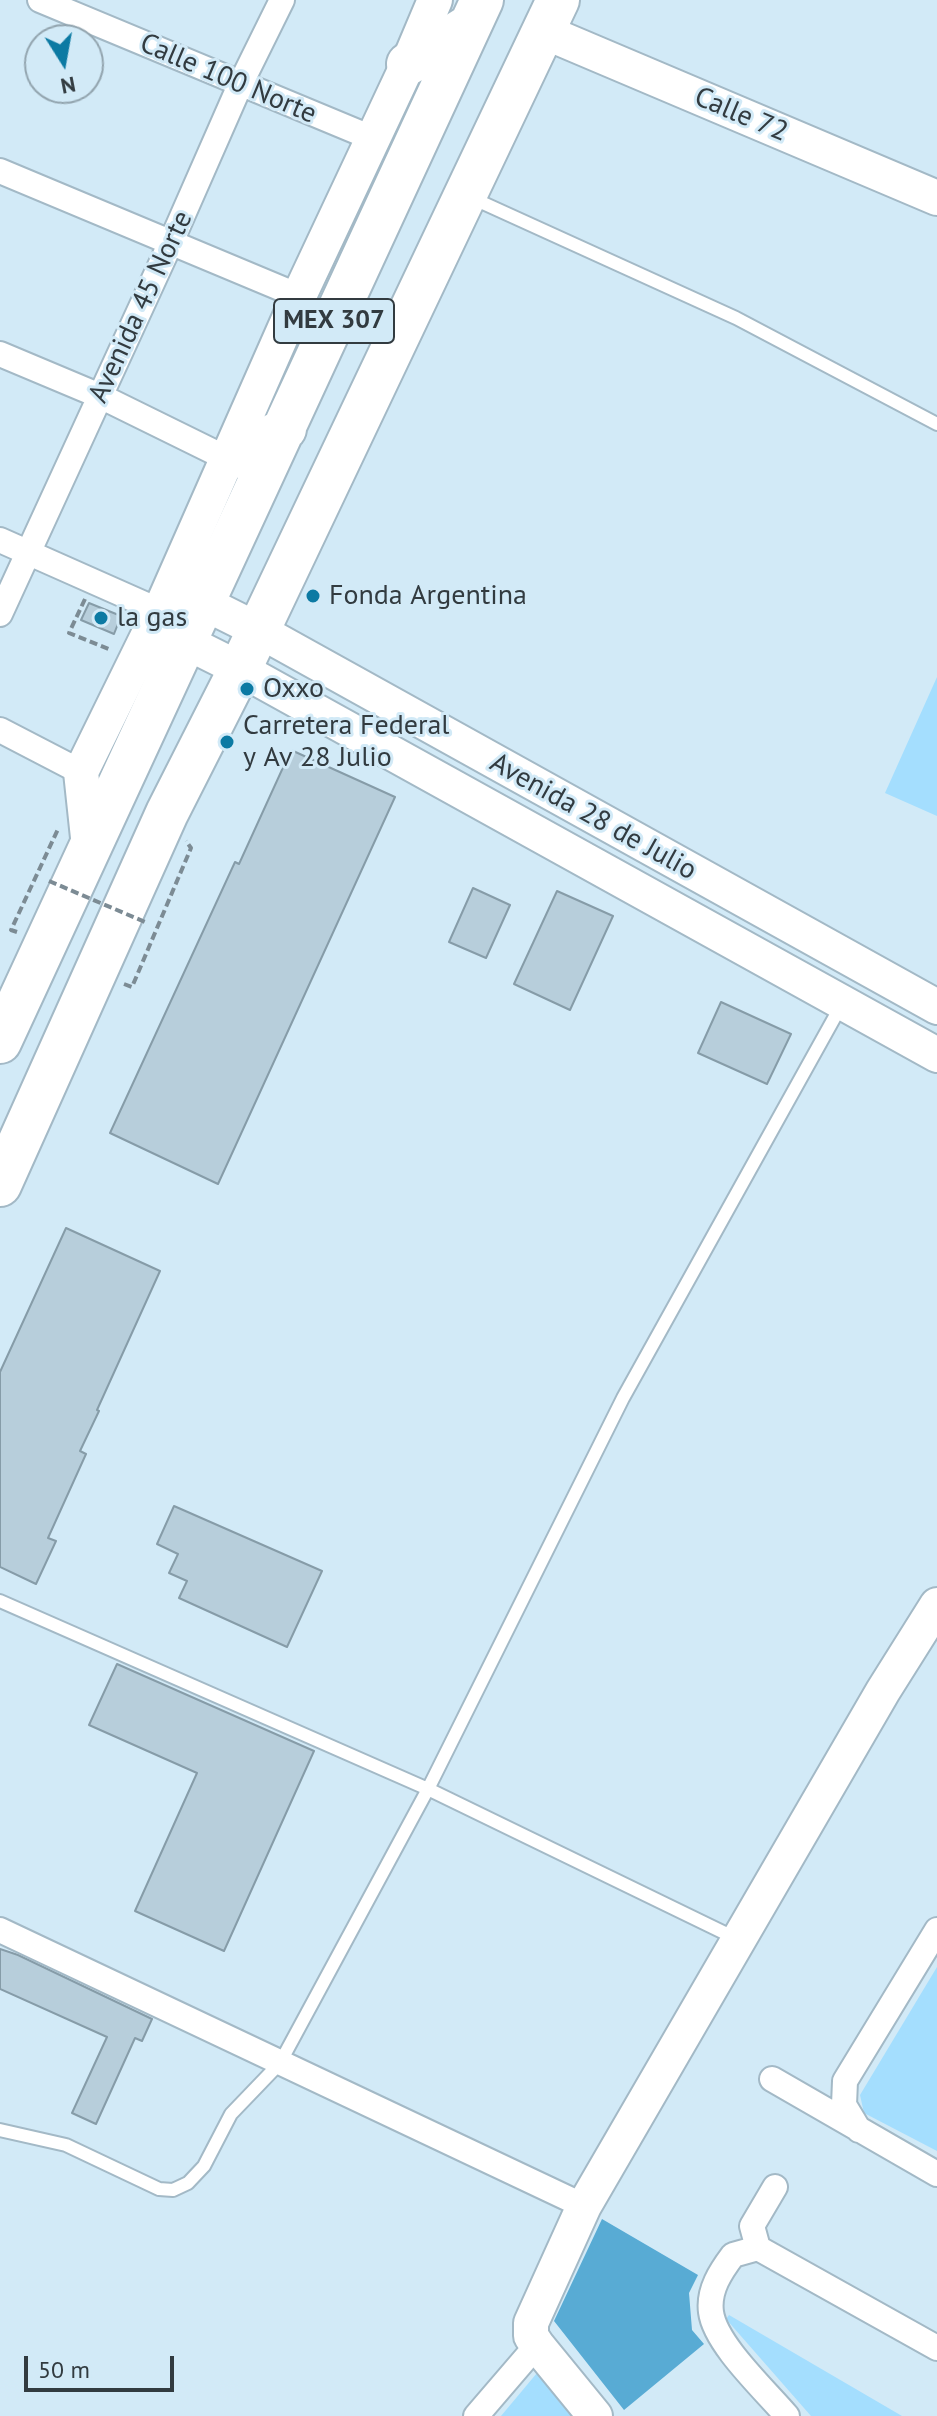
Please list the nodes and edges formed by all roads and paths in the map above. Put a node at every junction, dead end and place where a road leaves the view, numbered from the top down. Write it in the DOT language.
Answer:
graph roads {
  1 [pos="40,0"];
  2 [pos="282,0"];
  3 [pos="435,0"];
  4 [pos="476,12"];
  5 [pos="551,16"];
  6 [pos="408,64"];
  7 [pos="240,85"];
  8 [pos="372,138"];
  9 [pos="0,171"];
  10 [pos="466,195"];
  11 [pos="937,198"];
  12 [pos="171,242"];
  13 [pos="299,296"];
  14 [pos="0,354"];
  15 [pos="100,396"];
  16 [pos="937,424"];
  17 [pos="285,429"];
  18 [pos="228,459"];
  19 [pos="0,540"];
  20 [pos="28,552"];
  21 [pos="92,582"];
  22 [pos="202,602"];
  23 [pos="0,614"];
  24 [pos="172,626"];
  25 [pos="258,630"];
  26 [pos="135,662"];
  27 [pos="240,669"];
  28 [pos="0,730"];
  29 [pos="81,772"];
  30 [pos="89,847"];
  31 [pos="49,881"];
  32 [pos="145,922"];
  33 [pos="843,1003"];
  34 [pos="937,1007"];
  35 [pos="0,1042"];
  36 [pos="937,1055"];
  37 [pos="0,1185"];
  38 [pos="0,1601"];
  39 [pos="937,1605"];
  40 [pos="428,1789"];
  41 [pos="0,1930"];
  42 [pos="937,1930"];
  43 [pos="738,1940"];
  44 [pos="280,2063"];
  45 [pos="772,2079"];
  46 [pos="0,2130"];
  47 [pos="859,2130"];
  48 [pos="937,2174"];
  49 [pos="775,2187"];
  50 [pos="584,2206"];
  51 [pos="758,2248"];
  52 [pos="534,2341"];
  53 [pos="937,2348"];
  54 [pos="476,2416"];
  55 [pos="595,2416"];
  56 [pos="787,2416"];
  1 -- 7 [label="street, Calle 100 Norte"];
  2 -- 7 [label="street, Avenida 45 Norte"];
  3 -- 6 [label="main road"];
  4 -- 6 [label="highway"];
  4 -- 17 [label="highway, MEX 307"];
  5 -- 10 [label="highway, MEX 307"];
  5 -- 11 [label="main road, Calle 72"];
  6 -- 8 [label="main road"];
  7 -- 8 [label="street, Calle 100 Norte"];
  7 -- 12 [label="street, Avenida 45 Norte"];
  8 -- 13 [label="main road"];
  9 -- 12 [label="street"];
  10 -- 16 [label="lane"];
  10 -- 25 [label="highway, MEX 307"];
  12 -- 13 [label="street"];
  12 -- 15 [label="street, Avenida 45 Norte"];
  13 -- 18 [label="main road"];
  14 -- 15 [label="street"];
  15 -- 18 [label="street"];
  15 -- 20 [label="street, Avenida 45 Norte"];
  17 -- 18 [label="highway"];
  17 -- 22 [label="highway, MEX 307"];
  18 -- 24 [label="main road"];
  19 -- 20 [label="street"];
  20 -- 21 [label="street"];
  20 -- 23 [label="street, Avenida 45 Norte"];
  21 -- 24 [label="street"];
  21 -- 26 [label="path"];
  22 -- 24 [label="highway, MEX 307"];
  22 -- 25 [label="main road, Avenida 28 de Julio"];
  24 -- 26 [label="main road"];
  24 -- 27 [label="main road, Avenida 28 de Julio"];
  24 -- 30 [label="highway, MEX 307"];
  25 -- 27 [label="highway, MEX 307"];
  25 -- 34 [label="main road, Avenida 28 de Julio"];
  26 -- 29 [label="main road"];
  27 -- 33 [label="main road, Avenida 28 de Julio"];
  27 -- 37 [label="highway, MEX 307"];
  28 -- 29 [label="street"];
  29 -- 30 [label="main road"];
  30 -- 35 [label="highway, MEX 307"];
  31 -- 32 [label="path, bridge"];
  33 -- 36 [label="main road, Avenida 28 de Julio"];
  33 -- 40 [label="lane"];
  38 -- 40 [label="lane"];
  39 -- 43 [label="main road"];
  40 -- 43 [label="lane"];
  40 -- 44 [label="lane"];
  41 -- 44 [label="street"];
  42 -- 47 [label="street"];
  43 -- 50 [label="main road"];
  44 -- 46 [label="lane"];
  44 -- 50 [label="street"];
  45 -- 47 [label="street"];
  47 -- 48 [label="street"];
  49 -- 51 [label="street"];
  50 -- 52 [label="main road"];
  51 -- 53 [label="street"];
  51 -- 56 [label="street"];
  52 -- 54 [label="street"];
  52 -- 55 [label="main road"];
}
